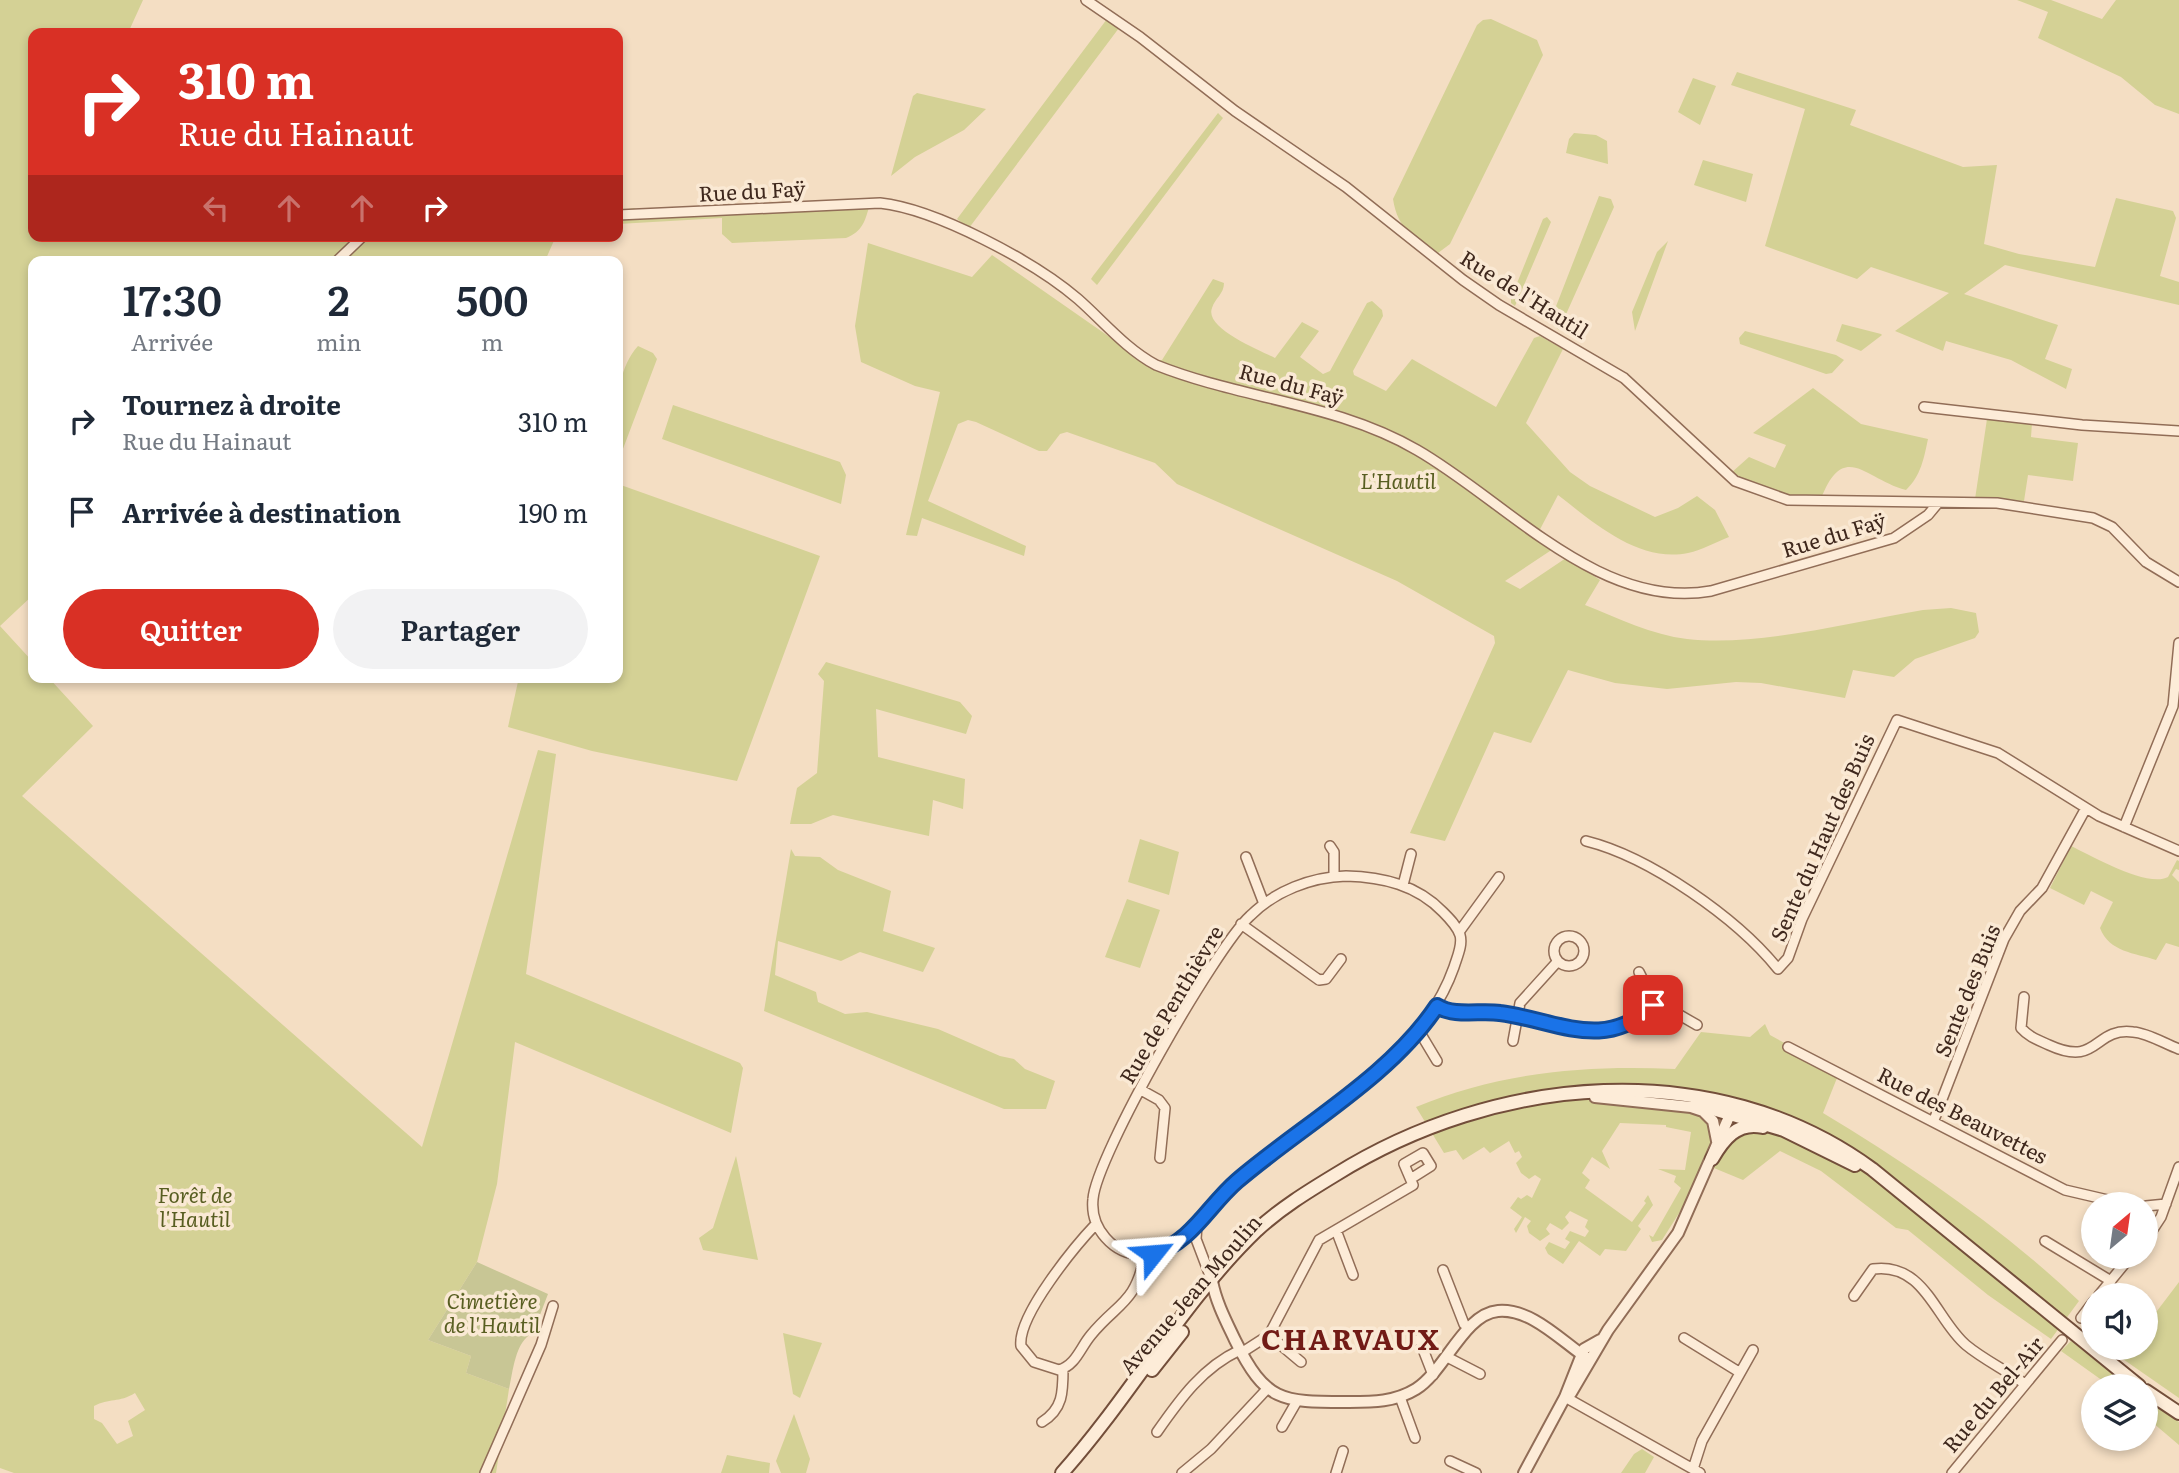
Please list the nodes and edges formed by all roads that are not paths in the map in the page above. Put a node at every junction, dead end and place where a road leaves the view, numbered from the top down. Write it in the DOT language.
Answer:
graph roads {
  1 [pos="1086,0"];
  2 [pos="623,215"];
  3 [pos="357,242"];
  4 [pos="342,256"];
  5 [pos="1924,407"];
  6 [pos="2179,431"];
  7 [pos="1938,503"];
  8 [pos="2179,582"];
  9 [pos="2179,643"];
  10 [pos="2086,808"];
  11 [pos="2124,827"];
  12 [pos="1586,841"];
  13 [pos="1330,846"];
  14 [pos="2179,851"];
  15 [pos="1411,854"];
  16 [pos="1246,857"];
  17 [pos="1334,877"];
  18 [pos="1499,877"];
  19 [pos="1403,885"];
  20 [pos="1264,904"];
  21 [pos="1241,925"];
  22 [pos="1459,932"];
  23 [pos="1341,959"];
  24 [pos="1558,961"];
  25 [pos="1639,972"];
  26 [pos="2024,997"];
  27 [pos="1655,1004"];
  28 [pos="1437,1006"];
  29 [pos="1516,1016"];
  30 [pos="1697,1025"];
  31 [pos="1419,1031"];
  32 [pos="1513,1041"];
  33 [pos="1788,1046"];
  34 [pos="2179,1049"];
  35 [pos="1437,1061"];
  36 [pos="1141,1090"];
  37 [pos="1595,1097"];
  38 [pos="1536,1098"];
  39 [pos="1730,1112"];
  40 [pos="1934,1121"];
  41 [pos="1808,1130"];
  42 [pos="1717,1142"];
  43 [pos="1160,1158"];
  44 [pos="1712,1159"];
  45 [pos="2179,1167"];
  46 [pos="1868,1172"];
  47 [pos="1333,1176"];
  48 [pos="1412,1178"];
  49 [pos="2176,1188"];
  50 [pos="2081,1194"];
  51 [pos="1907,1199"];
  52 [pos="2158,1205"];
  53 [pos="2166,1205"];
  54 [pos="2158,1219"];
  55 [pos="1096,1224"];
  56 [pos="1336,1230"];
  57 [pos="1191,1241"];
  58 [pos="2045,1241"];
  59 [pos="1145,1255"];
  60 [pos="2120,1269"];
  61 [pos="1443,1270"];
  62 [pos="1353,1275"];
  63 [pos="2110,1281"];
  64 [pos="1213,1286"];
  65 [pos="1854,1296"];
  66 [pos="553,1306"];
  67 [pos="1469,1328"];
  68 [pos="1269,1335"];
  69 [pos="1684,1338"];
  70 [pos="1419,1339"];
  71 [pos="2062,1340"];
  72 [pos="1753,1350"];
  73 [pos="1241,1352"];
  74 [pos="1585,1353"];
  75 [pos="1447,1357"];
  76 [pos="1301,1362"];
  77 [pos="1063,1369"];
  78 [pos="1740,1372"];
  79 [pos="1480,1374"];
  80 [pos="2124,1374"];
  81 [pos="1433,1375"];
  82 [pos="2025,1384"];
  83 [pos="1267,1389"];
  84 [pos="1400,1397"];
  85 [pos="1565,1397"];
  86 [pos="2158,1399"];
  87 [pos="1297,1401"];
  88 [pos="2179,1413"];
  89 [pos="1042,1422"];
  90 [pos="1282,1427"];
  91 [pos="1157,1432"];
  92 [pos="1415,1438"];
  93 [pos="1343,1451"];
  94 [pos="1450,1461"];
  95 [pos="1696,1471"];
  96 [pos="485,1473"];
  97 [pos="1062,1473"];
  98 [pos="1068,1473"];
  99 [pos="1182,1473"];
  100 [pos="1336,1473"];
  101 [pos="1476,1473"];
  102 [pos="1524,1473"];
  103 [pos="1952,1473"];
  1 -- 7 [label="street, Rue de l'Hautil"];
  2 -- 7 [label="street, Rue du Faÿ"];
  3 -- 4 [label="street"];
  5 -- 6 [label="street"];
  7 -- 8 [label="street, Rue de l'Hautil"];
  9 -- 11 [label="street"];
  10 -- 11 [label="street"];
  10 -- 12 [label="street, Sente du Haut des Buis"];
  10 -- 40 [label="street, Sente des Buis"];
  11 -- 14 [label="street"];
  13 -- 17 [label="street"];
  15 -- 19 [label="street"];
  16 -- 20 [label="street"];
  17 -- 19 [label="street, Rue de Penthièvre"];
  17 -- 20 [label="street, Rue de Penthièvre"];
  18 -- 22 [label="street"];
  19 -- 22 [label="street, Rue de Penthièvre"];
  20 -- 21 [label="street, Rue de Penthièvre"];
  21 -- 23 [label="street"];
  21 -- 36 [label="street, Rue de Penthièvre"];
  22 -- 28 [label="street"];
  24 -- 29 [label="street"];
  25 -- 27 [label="street"];
  26 -- 34 [label="street"];
  27 -- 29 [label="street"];
  27 -- 30 [label="street"];
  28 -- 29 [label="street"];
  28 -- 31 [label="street"];
  29 -- 32 [label="street"];
  31 -- 35 [label="street"];
  31 -- 57 [label="street"];
  33 -- 40 [label="street, Rue des Beauvettes"];
  36 -- 43 [label="street"];
  36 -- 55 [label="street, Rue de Penthièvre"];
  37 -- 38 [label="main road"];
  37 -- 39 [label="main road"];
  37 -- 42 [label="street"];
  38 -- 41 [label="main road"];
  38 -- 47 [label="main road"];
  39 -- 41 [label="street"];
  39 -- 42 [label="street"];
  39 -- 46 [label="main road"];
  40 -- 50 [label="street, Rue des Beauvettes"];
  41 -- 51 [label="main road"];
  42 -- 44 [label="street"];
  44 -- 46 [label="main road"];
  44 -- 74 [label="street"];
  45 -- 49 [label="street"];
  46 -- 51 [label="main road"];
  47 -- 64 [label="main road, Avenue Jean Moulin"];
  47 -- 64 [label="main road, Avenue Jean Moulin"];
  48 -- 56 [label="street"];
  49 -- 53 [label="street"];
  51 -- 80 [label="main road"];
  52 -- 53 [label="street"];
  53 -- 54 [label="street"];
  55 -- 59 [label="street"];
  55 -- 77 [label="street"];
  56 -- 62 [label="street"];
  56 -- 68 [label="street"];
  57 -- 59 [label="street"];
  57 -- 64 [label="street"];
  58 -- 63 [label="street"];
  59 -- 77 [label="street"];
  60 -- 63 [label="street"];
  61 -- 67 [label="street"];
  64 -- 73 [label="street"];
  64 -- 97 [label="main road, Avenue Jean Moulin"];
  64 -- 98 [label="main road, Avenue Jean Moulin"];
  65 -- 82 [label="street"];
  66 -- 96 [label="street"];
  67 -- 74 [label="street"];
  67 -- 75 [label="street"];
  68 -- 73 [label="street"];
  68 -- 76 [label="street"];
  69 -- 78 [label="street"];
  70 -- 81 [label="street"];
  71 -- 82 [label="street, Rue du Bel-Air"];
  72 -- 78 [label="street"];
  73 -- 83 [label="street"];
  73 -- 91 [label="street"];
  74 -- 85 [label="street"];
  75 -- 79 [label="street"];
  75 -- 81 [label="street"];
  77 -- 89 [label="street"];
  78 -- 95 [label="street"];
  81 -- 84 [label="street"];
  82 -- 103 [label="street, Rue du Bel-Air"];
  83 -- 87 [label="street"];
  83 -- 99 [label="street"];
  84 -- 87 [label="street"];
  84 -- 92 [label="street"];
  85 -- 95 [label="street"];
  85 -- 102 [label="street"];
  86 -- 88 [label="main road"];
  87 -- 90 [label="street"];
  93 -- 100 [label="street"];
  94 -- 101 [label="street"];
}
